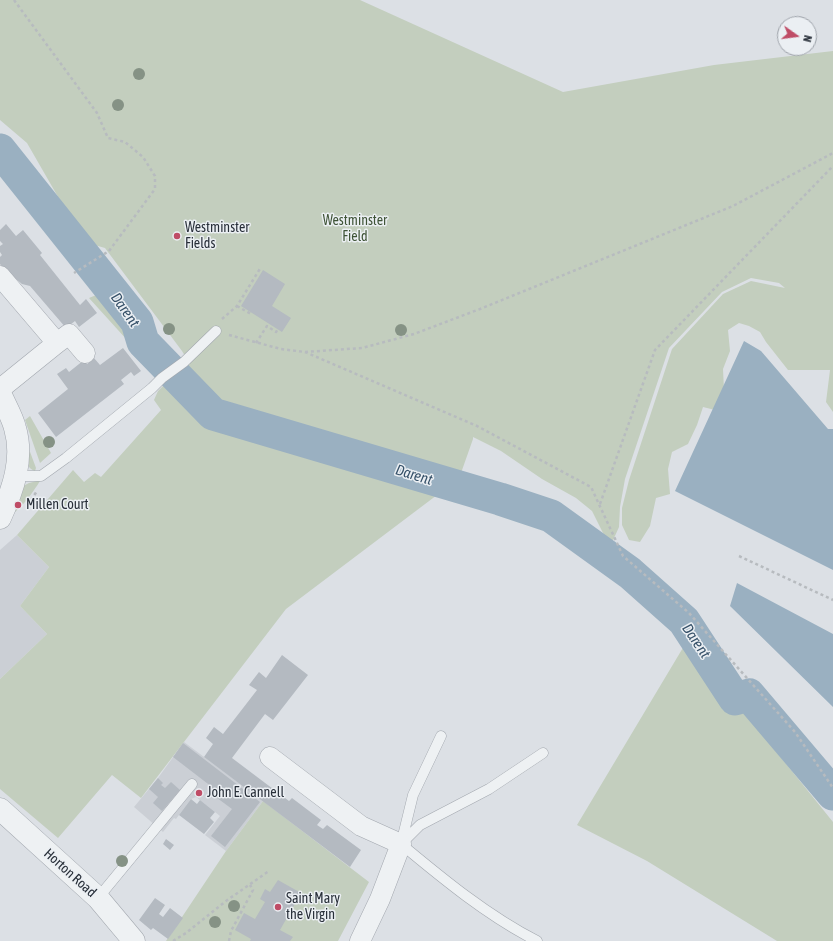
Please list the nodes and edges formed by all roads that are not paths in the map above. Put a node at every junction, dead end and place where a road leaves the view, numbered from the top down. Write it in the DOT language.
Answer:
graph roads {
  1 [pos="0,276"];
  2 [pos="216,331"];
  3 [pos="57,343"];
  4 [pos="85,353"];
  5 [pos="0,389"];
  6 [pos="0,394"];
  7 [pos="16,476"];
  8 [pos="0,518"];
  9 [pos="441,736"];
  10 [pos="543,753"];
  11 [pos="270,757"];
  12 [pos="192,784"];
  13 [pos="0,809"];
  14 [pos="401,844"];
  15 [pos="98,898"];
  16 [pos="134,941"];
  17 [pos="360,941"];
  18 [pos="538,941"];
  1 -- 3 [label="street"];
  2 -- 7 [label="lane"];
  3 -- 4 [label="street"];
  3 -- 5 [label="street"];
  6 -- 7 [label="street"];
  7 -- 8 [label="street"];
  9 -- 14 [label="lane"];
  10 -- 14 [label="lane"];
  11 -- 14 [label="street"];
  12 -- 15 [label="lane"];
  13 -- 15 [label="street, Horton Road"];
  14 -- 17 [label="street"];
  14 -- 18 [label="lane"];
  15 -- 16 [label="street, Horton Road"];
}
